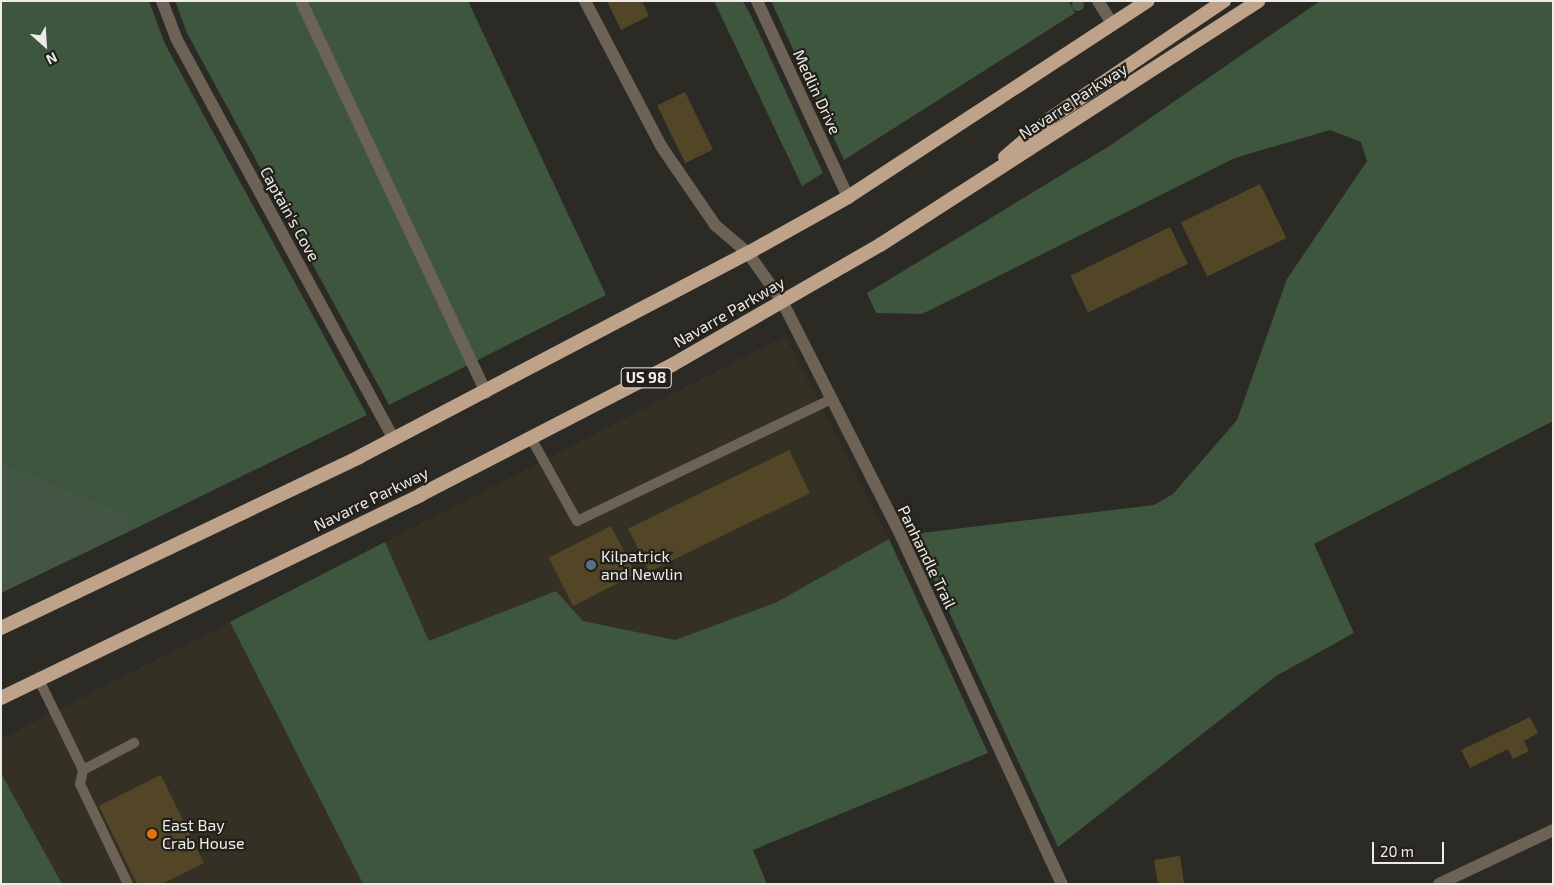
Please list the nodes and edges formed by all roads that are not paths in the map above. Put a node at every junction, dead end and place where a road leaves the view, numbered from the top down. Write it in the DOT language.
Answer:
graph roads {
  1 [pos="162,1"];
  2 [pos="301,1"];
  3 [pos="585,1"];
  4 [pos="757,1"];
  5 [pos="1098,1"];
  6 [pos="1147,1"];
  7 [pos="1224,1"];
  8 [pos="1258,1"];
  9 [pos="1112,25"];
  10 [pos="968,189"];
  11 [pos="848,197"];
  12 [pos="748,253"];
  13 [pos="782,301"];
  14 [pos="486,393"];
  15 [pos="830,400"];
  16 [pos="532,438"];
  17 [pos="394,439"];
  18 [pos="1,628"];
  19 [pos="39,680"];
  20 [pos="1,698"];
  21 [pos="134,743"];
  22 [pos="83,770"];
  23 [pos="1553,830"];
  24 [pos="128,884"];
  25 [pos="1062,884"];
  26 [pos="1439,884"];
  1 -- 17 [label="street, Captain's Cove"];
  2 -- 14 [label="street"];
  3 -- 12 [label="street, Panhandle Trail"];
  4 -- 11 [label="street, Medlin Drive"];
  5 -- 9 [label="street"];
  6 -- 9 [label="highway"];
  7 -- 10 [label="highway"];
  8 -- 10 [label="highway, Navarre Parkway / US 98"];
  9 -- 11 [label="highway"];
  10 -- 13 [label="highway, Navarre Parkway / US 98"];
  11 -- 12 [label="highway"];
  12 -- 13 [label="street, Panhandle Trail"];
  12 -- 14 [label="highway"];
  13 -- 15 [label="street, Panhandle Trail"];
  13 -- 16 [label="highway, Navarre Parkway / US 98"];
  14 -- 17 [label="highway"];
  15 -- 16 [label="lane"];
  15 -- 25 [label="street, Panhandle Trail"];
  16 -- 19 [label="highway, Navarre Parkway / US 98"];
  17 -- 18 [label="highway"];
  19 -- 20 [label="highway, Navarre Parkway / US 98"];
  19 -- 22 [label="lane"];
  21 -- 22 [label="lane"];
  22 -- 24 [label="lane"];
  23 -- 26 [label="street"];
}
